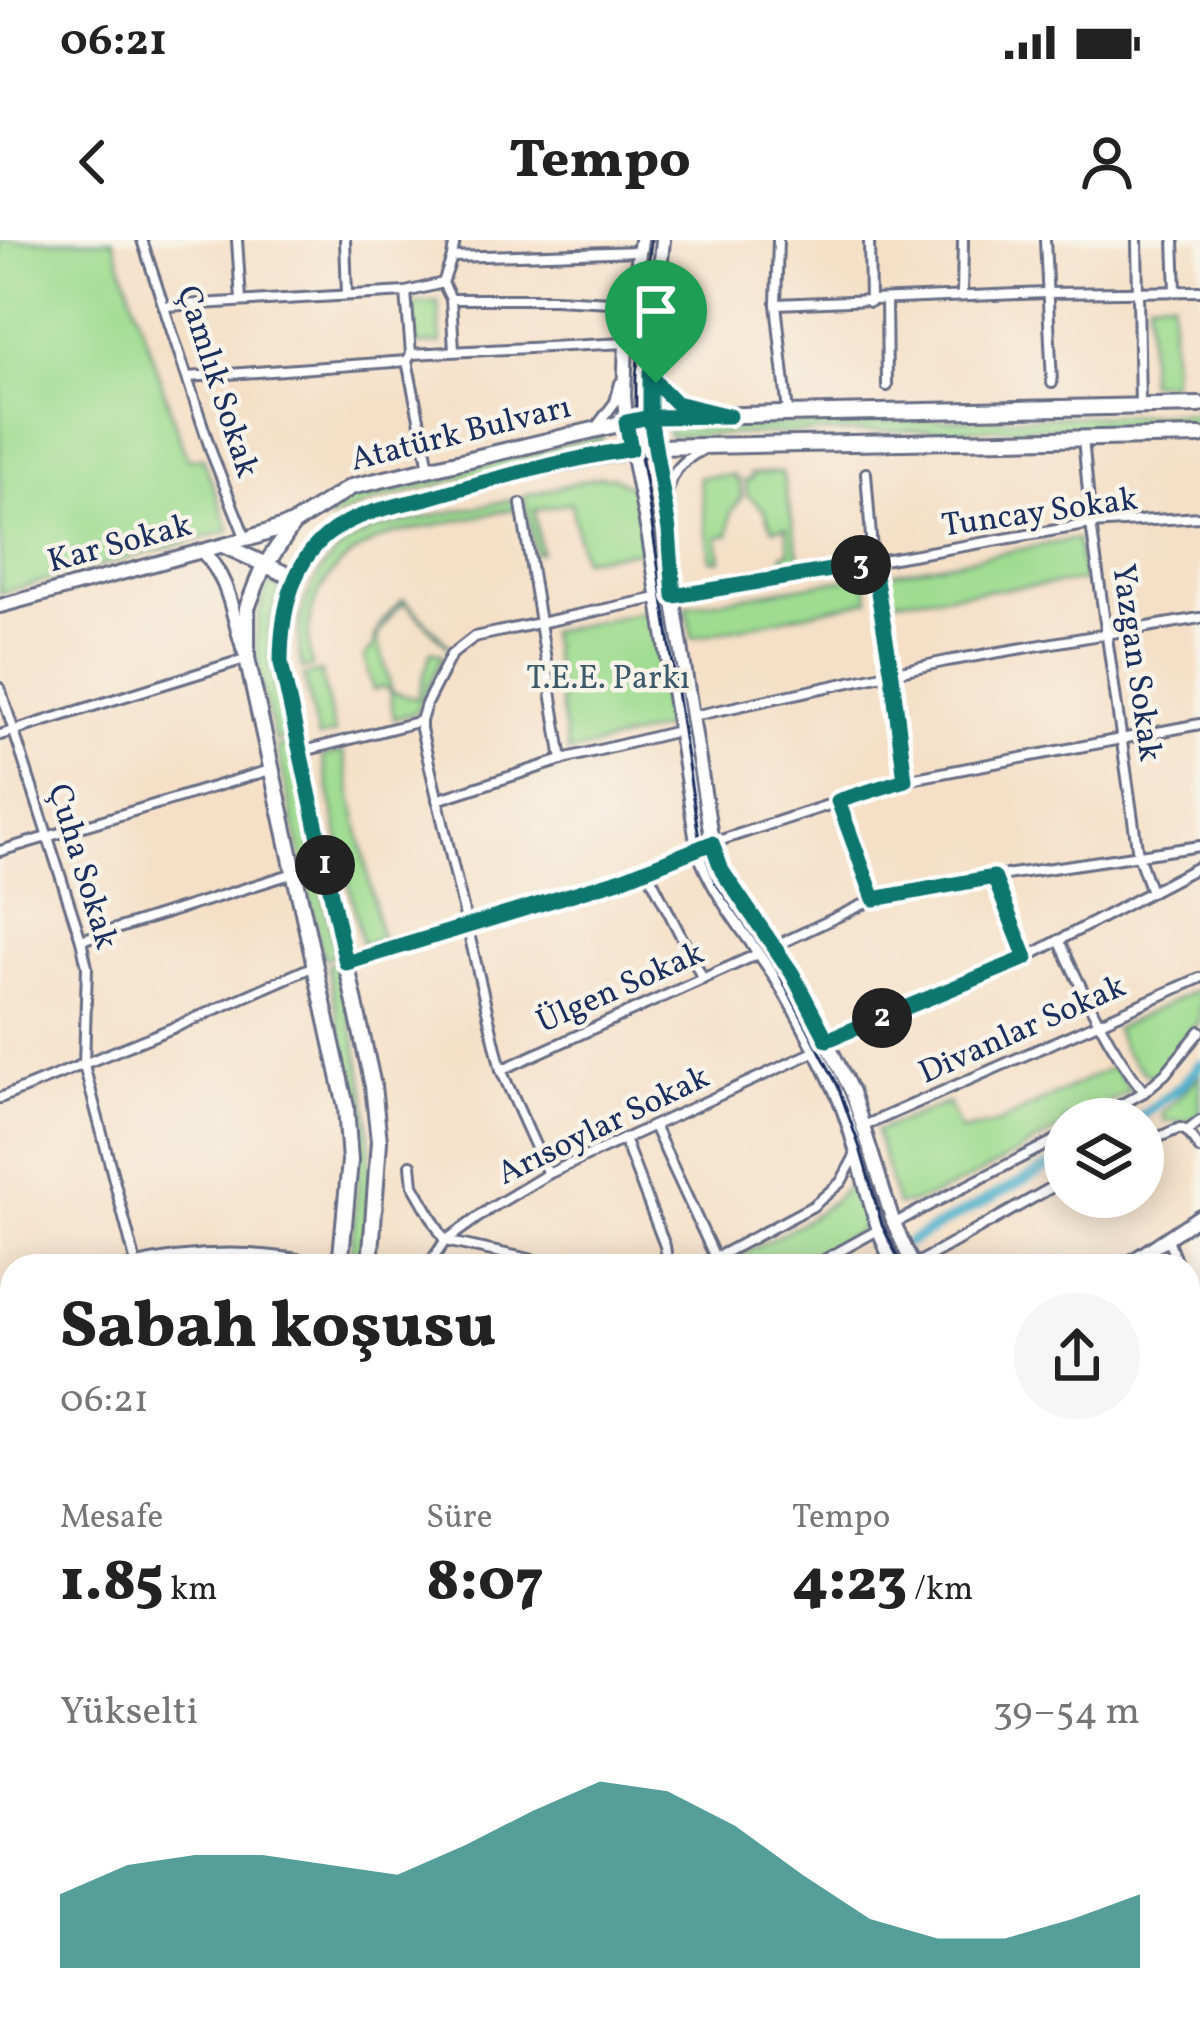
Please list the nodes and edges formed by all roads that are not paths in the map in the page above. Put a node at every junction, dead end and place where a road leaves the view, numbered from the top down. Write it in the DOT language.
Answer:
graph roads {
  1 [pos="142,240"];
  2 [pos="237,240"];
  3 [pos="345,240"];
  4 [pos="454,240"];
  5 [pos="664,240"];
  6 [pos="778,240"];
  7 [pos="869,240"];
  8 [pos="963,240"];
  9 [pos="1045,240"];
  10 [pos="1137,240"];
  11 [pos="1174,240"];
  12 [pos="640,246"];
  13 [pos="452,257"];
  14 [pos="442,284"];
  15 [pos="1138,291"];
  16 [pos="1176,291"];
  17 [pos="1200,291"];
  18 [pos="406,292"];
  19 [pos="1046,293"];
  20 [pos="347,295"];
  21 [pos="962,296"];
  22 [pos="451,299"];
  23 [pos="241,300"];
  24 [pos="886,301"];
  25 [pos="870,302"];
  26 [pos="632,303"];
  27 [pos="776,304"];
  28 [pos="165,306"];
  29 [pos="626,343"];
  30 [pos="454,350"];
  31 [pos="409,357"];
  32 [pos="626,358"];
  33 [pos="650,372"];
  34 [pos="188,377"];
  35 [pos="1052,383"];
  36 [pos="887,386"];
  37 [pos="1200,405"];
  38 [pos="1140,406"];
  39 [pos="788,415"];
  40 [pos="729,416"];
  41 [pos="650,417"];
  42 [pos="626,422"];
  43 [pos="574,435"];
  44 [pos="1200,436"];
  45 [pos="1083,438"];
  46 [pos="713,446"];
  47 [pos="653,447"];
  48 [pos="631,449"];
  49 [pos="429,466"];
  50 [pos="866,473"];
  51 [pos="521,504"];
  52 [pos="308,513"];
  53 [pos="1200,517"];
  54 [pos="293,524"];
  55 [pos="1091,524"];
  56 [pos="669,530"];
  57 [pos="327,535"];
  58 [pos="249,538"];
  59 [pos="225,545"];
  60 [pos="202,551"];
  61 [pos="873,563"];
  62 [pos="266,565"];
  63 [pos="294,578"];
  64 [pos="666,597"];
  65 [pos="0,606"];
  66 [pos="1200,618"];
  67 [pos="542,623"];
  68 [pos="1108,634"];
  69 [pos="248,658"];
  70 [pos="892,675"];
  71 [pos="0,688"];
  72 [pos="692,717"];
  73 [pos="421,722"];
  74 [pos="1200,724"];
  75 [pos="14,730"];
  76 [pos="680,730"];
  77 [pos="0,735"];
  78 [pos="1123,738"];
  79 [pos="300,752"];
  80 [pos="562,760"];
  81 [pos="272,770"];
  82 [pos="905,780"];
  83 [pos="437,800"];
  84 [pos="838,801"];
  85 [pos="47,837"];
  86 [pos="705,846"];
  87 [pos="1200,846"];
  88 [pos="0,851"];
  89 [pos="1138,855"];
  90 [pos="1200,866"];
  91 [pos="647,870"];
  92 [pos="296,872"];
  93 [pos="994,877"];
  94 [pos="1151,892"];
  95 [pos="874,899"];
  96 [pos="466,928"];
  97 [pos="81,940"];
  98 [pos="1059,940"];
  99 [pos="775,946"];
  100 [pos="760,952"];
  101 [pos="1026,958"];
  102 [pos="346,963"];
  103 [pos="316,965"];
  104 [pos="1200,978"];
  105 [pos="703,979"];
  106 [pos="1099,1025"];
  107 [pos="1200,1031"];
  108 [pos="827,1040"];
  109 [pos="816,1051"];
  110 [pos="84,1065"];
  111 [pos="501,1070"];
  112 [pos="1144,1092"];
  113 [pos="0,1098"];
  114 [pos="1133,1098"];
  115 [pos="1200,1121"];
  116 [pos="654,1126"];
  117 [pos="864,1126"];
  118 [pos="1187,1131"];
  119 [pos="1164,1135"];
  120 [pos="625,1139"];
  121 [pos="1044,1146"];
  122 [pos="1200,1149"];
  123 [pos="857,1151"];
  124 [pos="411,1165"];
  125 [pos="548,1174"];
  126 [pos="1044,1192"];
  127 [pos="1200,1216"];
  128 [pos="895,1228"];
  129 [pos="878,1230"];
  130 [pos="1167,1236"];
  131 [pos="445,1241"];
  132 [pos="129,1254"];
  133 [pos="338,1254"];
  134 [pos="371,1254"];
  135 [pos="436,1254"];
  136 [pos="506,1254"];
  137 [pos="666,1254"];
  138 [pos="713,1254"];
  139 [pos="732,1254"];
  140 [pos="835,1254"];
  141 [pos="887,1254"];
  142 [pos="907,1254"];
  143 [pos="933,1254"];
  144 [pos="1142,1254"];
  145 [pos="1174,1254"];
  1 -- 28 [label="street, Çamlık Sokak"];
  2 -- 23 [label="street"];
  3 -- 20 [label="street"];
  4 -- 13 [label="street"];
  5 -- 33 [label="main road"];
  6 -- 27 [label="street"];
  7 -- 25 [label="street"];
  8 -- 21 [label="street"];
  9 -- 19 [label="street"];
  10 -- 15 [label="street"];
  11 -- 16 [label="street"];
  12 -- 13 [label="street"];
  12 -- 26 [label="main road"];
  13 -- 14 [label="street"];
  14 -- 18 [label="street"];
  14 -- 22 [label="street"];
  15 -- 16 [label="street"];
  15 -- 19 [label="street"];
  15 -- 38 [label="street"];
  16 -- 17 [label="street"];
  18 -- 20 [label="street"];
  18 -- 31 [label="street"];
  19 -- 21 [label="street"];
  19 -- 35 [label="street"];
  20 -- 23 [label="street"];
  21 -- 24 [label="street"];
  22 -- 26 [label="street"];
  22 -- 30 [label="street"];
  23 -- 28 [label="street"];
  24 -- 25 [label="street"];
  24 -- 36 [label="street"];
  25 -- 27 [label="street"];
  26 -- 29 [label="main road"];
  27 -- 39 [label="street"];
  28 -- 34 [label="street, Çamlık Sokak"];
  29 -- 30 [label="street"];
  29 -- 32 [label="main road"];
  30 -- 31 [label="street"];
  31 -- 34 [label="street"];
  31 -- 49 [label="street"];
  32 -- 42 [label="main road"];
  32 -- 43 [label="street"];
  33 -- 40 [label="street"];
  33 -- 41 [label="main road"];
  34 -- 58 [label="street, Çamlık Sokak"];
  37 -- 38 [label="main road, Atatürk Bulvarı"];
  38 -- 39 [label="main road, Atatürk Bulvarı"];
  39 -- 40 [label="main road, Atatürk Bulvarı"];
  40 -- 41 [label="main road, Atatürk Bulvarı"];
  41 -- 42 [label="main road, Atatürk Bulvarı"];
  41 -- 47 [label="main road"];
  42 -- 43 [label="main road, Atatürk Bulvarı"];
  42 -- 48 [label="main road"];
  43 -- 49 [label="main road, Atatürk Bulvarı"];
  44 -- 45 [label="main road, Atatürk Bulvarı"];
  45 -- 46 [label="main road, Atatürk Bulvarı"];
  45 -- 55 [label="street, Yazgan Sokak"];
  46 -- 47 [label="main road, Atatürk Bulvarı"];
  46 -- 56 [label="street"];
  47 -- 48 [label="main road, Atatürk Bulvarı"];
  47 -- 56 [label="main road"];
  48 -- 57 [label="main road, Atatürk Bulvarı"];
  48 -- 64 [label="main road"];
  49 -- 52 [label="main road, Atatürk Bulvarı"];
  50 -- 61 [label="street"];
  51 -- 67 [label="street"];
  52 -- 54 [label="main road, Atatürk Bulvarı"];
  52 -- 57 [label="main road"];
  53 -- 55 [label="street, Tuncay Sokak"];
  54 -- 58 [label="main road"];
  54 -- 62 [label="main road, Atatürk Bulvarı"];
  55 -- 61 [label="street, Tuncay Sokak"];
  55 -- 68 [label="street, Yazgan Sokak"];
  56 -- 64 [label="main road"];
  57 -- 63 [label="main road, Atatürk Bulvarı"];
  58 -- 59 [label="main road, Kar Sokak"];
  59 -- 60 [label="main road, Kar Sokak"];
  59 -- 62 [label="main road"];
  60 -- 65 [label="main road, Kar Sokak"];
  60 -- 69 [label="main road"];
  61 -- 64 [label="street, Tuncay Sokak"];
  61 -- 70 [label="street"];
  62 -- 63 [label="main road"];
  62 -- 69 [label="main road, Atatürk Bulvarı"];
  63 -- 79 [label="main road, Atatürk Bulvarı"];
  64 -- 67 [label="street, Tuncay Sokak"];
  64 -- 72 [label="main road"];
  64 -- 76 [label="main road"];
  66 -- 68 [label="street"];
  67 -- 73 [label="street, Tuncay Sokak"];
  67 -- 80 [label="street"];
  68 -- 70 [label="street"];
  68 -- 78 [label="street, Yazgan Sokak"];
  69 -- 75 [label="street"];
  69 -- 81 [label="main road, Atatürk Bulvarı"];
  70 -- 72 [label="street"];
  70 -- 82 [label="street"];
  71 -- 75 [label="street, Çuha Sokak"];
  72 -- 86 [label="main road"];
  73 -- 79 [label="street"];
  73 -- 83 [label="street"];
  74 -- 78 [label="street"];
  75 -- 77 [label="street"];
  75 -- 85 [label="street, Çuha Sokak"];
  76 -- 80 [label="street"];
  76 -- 86 [label="main road"];
  78 -- 82 [label="street"];
  78 -- 89 [label="street, Yazgan Sokak"];
  79 -- 102 [label="main road, Atatürk Bulvarı"];
  80 -- 83 [label="street"];
  81 -- 85 [label="street"];
  81 -- 92 [label="main road, Atatürk Bulvarı"];
  82 -- 84 [label="street"];
  83 -- 96 [label="street"];
  84 -- 86 [label="street"];
  84 -- 95 [label="street"];
  85 -- 88 [label="street"];
  85 -- 97 [label="street, Çuha Sokak"];
  86 -- 91 [label="street"];
  86 -- 99 [label="main road"];
  86 -- 100 [label="main road"];
  87 -- 89 [label="street"];
  89 -- 93 [label="street"];
  89 -- 94 [label="street, Yazgan Sokak"];
  90 -- 94 [label="street"];
  91 -- 96 [label="street"];
  91 -- 105 [label="street"];
  92 -- 97 [label="street"];
  92 -- 103 [label="main road, Atatürk Bulvarı"];
  93 -- 95 [label="street"];
  93 -- 101 [label="street"];
  94 -- 98 [label="street"];
  95 -- 99 [label="street"];
  96 -- 102 [label="street"];
  96 -- 111 [label="street"];
  97 -- 110 [label="street, Çuha Sokak"];
  98 -- 101 [label="street"];
  98 -- 106 [label="street"];
  99 -- 108 [label="main road"];
  100 -- 105 [label="street, Ülgen Sokak"];
  100 -- 109 [label="main road"];
  101 -- 108 [label="street"];
  102 -- 134 [label="main road, Atatürk Bulvarı"];
  103 -- 110 [label="street"];
  103 -- 133 [label="main road, Atatürk Bulvarı"];
  104 -- 106 [label="street, Divanlar Sokak"];
  105 -- 111 [label="street, Ülgen Sokak"];
  106 -- 112 [label="street"];
  106 -- 117 [label="street, Divanlar Sokak"];
  107 -- 112 [label="street"];
  108 -- 117 [label="main road"];
  109 -- 116 [label="street, Arısoylar Sokak"];
  109 -- 123 [label="main road"];
  110 -- 113 [label="street"];
  110 -- 132 [label="street, Çuha Sokak"];
  111 -- 125 [label="street"];
  112 -- 114 [label="street"];
  115 -- 118 [label="street"];
  116 -- 120 [label="street, Arısoylar Sokak"];
  116 -- 138 [label="street"];
  117 -- 128 [label="main road"];
  118 -- 119 [label="street"];
  118 -- 122 [label="street"];
  120 -- 125 [label="street, Arısoylar Sokak"];
  120 -- 137 [label="street"];
  121 -- 128 [label="street"];
  123 -- 129 [label="main road"];
  123 -- 139 [label="street"];
  124 -- 131 [label="street"];
  125 -- 131 [label="street, Arısoylar Sokak"];
  126 -- 143 [label="street"];
  127 -- 130 [label="main road"];
  128 -- 142 [label="main road"];
  129 -- 140 [label="street"];
  129 -- 141 [label="main road"];
  130 -- 144 [label="main road"];
  130 -- 145 [label="street"];
  131 -- 135 [label="street, Arısoylar Sokak"];
  131 -- 136 [label="street"];
}
